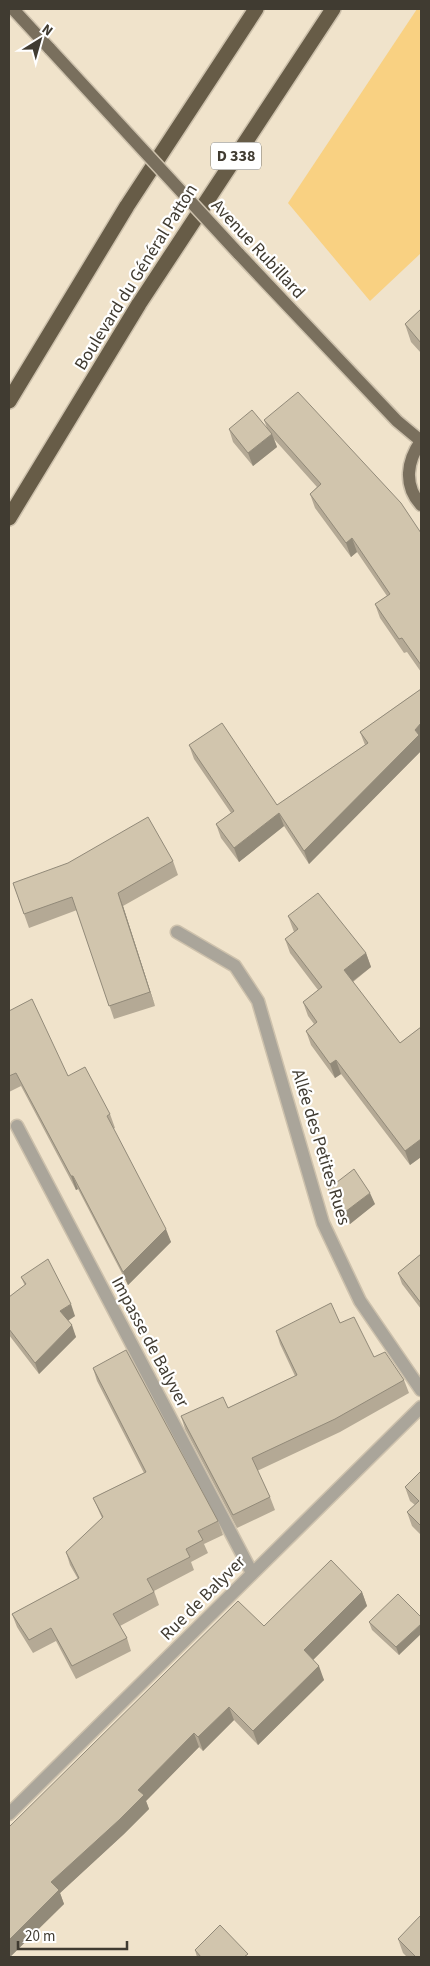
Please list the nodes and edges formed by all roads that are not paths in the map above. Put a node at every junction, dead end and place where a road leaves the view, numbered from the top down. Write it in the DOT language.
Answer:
graph roads {
  1 [pos="13,9"];
  2 [pos="256,9"];
  3 [pos="333,9"];
  4 [pos="9,401"];
  5 [pos="421,505"];
  6 [pos="9,518"];
  7 [pos="177,932"];
  8 [pos="17,1126"];
  9 [pos="421,1390"];
  10 [pos="421,1406"];
  11 [pos="252,1573"];
  12 [pos="9,1814"];
  1 -- 5 [label="main road, Avenue Rubillard, bridge"];
  2 -- 4 [label="highway"];
  3 -- 6 [label="highway, Boulevard du Général Patton / D 338"];
  7 -- 9 [label="street, Allée des Petites Rues"];
  8 -- 11 [label="street, Impasse de Balyver"];
  10 -- 11 [label="street, Rue de Balyver"];
  11 -- 12 [label="street, Rue de Balyver"];
}
